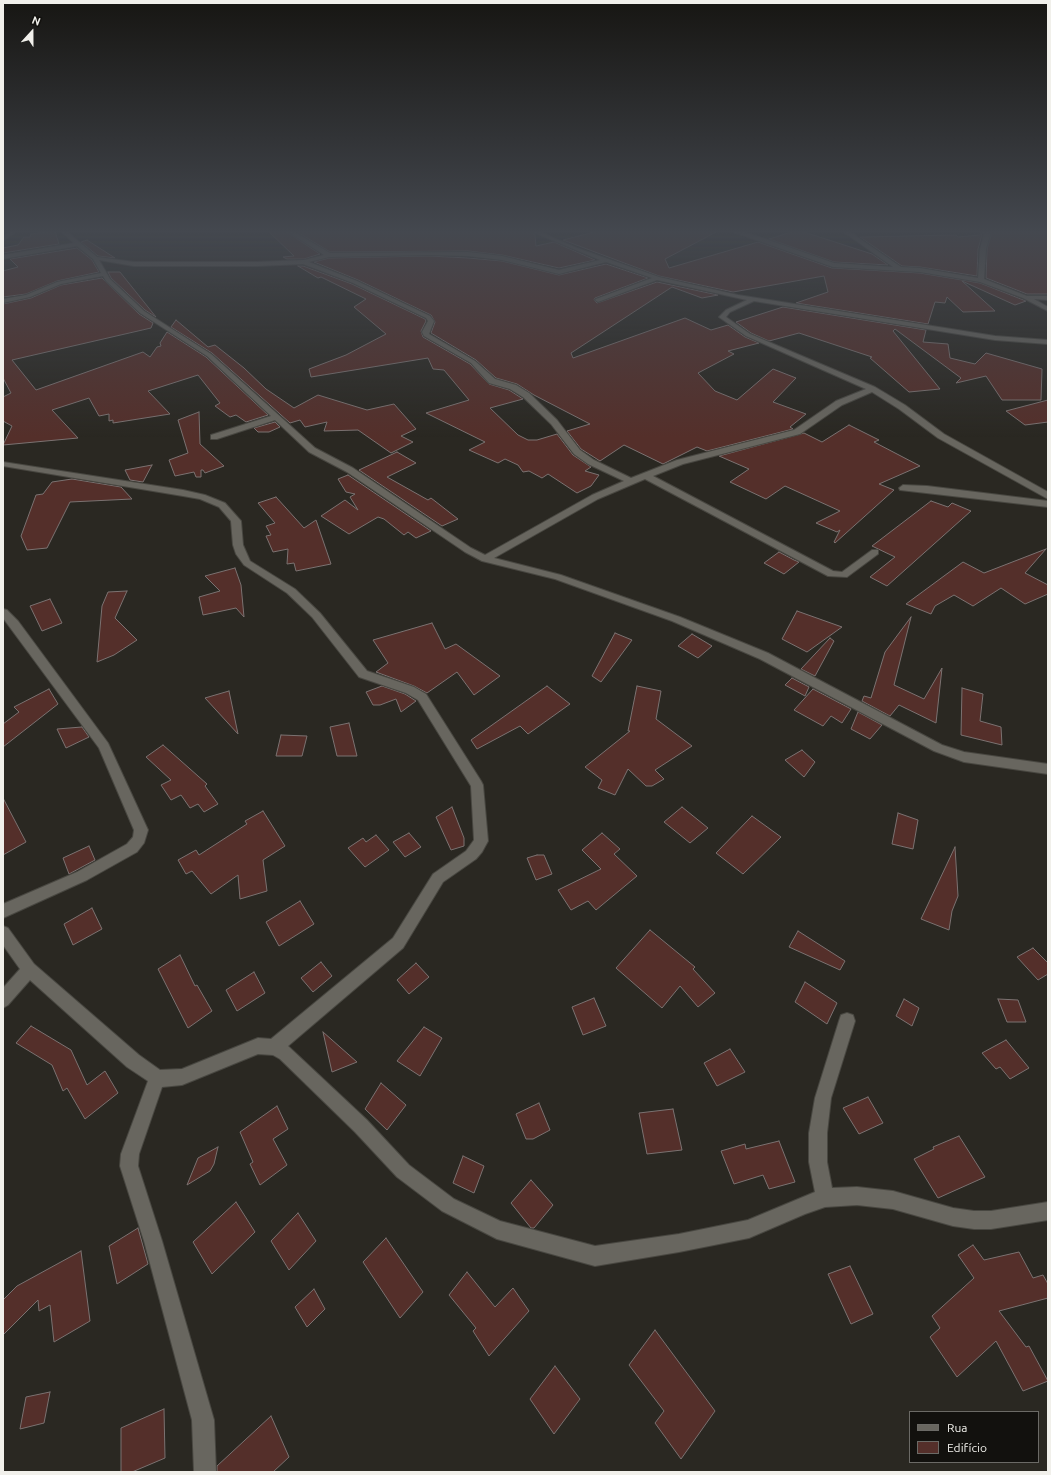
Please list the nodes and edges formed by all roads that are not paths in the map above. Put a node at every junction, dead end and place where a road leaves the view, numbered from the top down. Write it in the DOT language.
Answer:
graph roads {
  1 [pos="14,299"];
  2 [pos="128,299"];
  3 [pos="390,299"];
  4 [pos="601,299"];
  5 [pos="747,299"];
  6 [pos="1029,299"];
  7 [pos="598,300"];
  8 [pos="752,300"];
  9 [pos="3,301"];
  10 [pos="1048,309"];
  11 [pos="1048,342"];
  12 [pos="872,390"];
  13 [pos="275,417"];
  14 [pos="214,437"];
  15 [pos="3,464"];
  16 [pos="645,475"];
  17 [pos="631,481"];
  18 [pos="903,488"];
  19 [pos="1048,496"];
  20 [pos="1048,504"];
  21 [pos="875,552"];
  22 [pos="485,559"];
  23 [pos="3,612"];
  24 [pos="1048,770"];
  25 [pos="3,911"];
  26 [pos="3,933"];
  27 [pos="29,969"];
  28 [pos="3,1000"];
  29 [pos="847,1021"];
  30 [pos="274,1047"];
  31 [pos="157,1078"];
  32 [pos="825,1198"];
  33 [pos="1048,1211"];
  34 [pos="205,1472"];
  1 -- 9 [label="street"];
  2 -- 13 [label="street"];
  3 -- 17 [label="street"];
  4 -- 7 [label="street"];
  5 -- 8 [label="street"];
  6 -- 10 [label="street"];
  8 -- 11 [label="street"];
  8 -- 12 [label="street"];
  12 -- 16 [label="street"];
  12 -- 19 [label="street"];
  13 -- 14 [label="street"];
  13 -- 22 [label="street"];
  15 -- 30 [label="street"];
  16 -- 17 [label="street"];
  16 -- 21 [label="street"];
  17 -- 22 [label="street"];
  18 -- 20 [label="street"];
  22 -- 24 [label="street"];
  23 -- 25 [label="street"];
  26 -- 27 [label="street"];
  27 -- 28 [label="street"];
  27 -- 31 [label="street"];
  29 -- 32 [label="street"];
  30 -- 31 [label="street"];
  30 -- 32 [label="street"];
  31 -- 34 [label="street"];
  32 -- 33 [label="street"];
}
